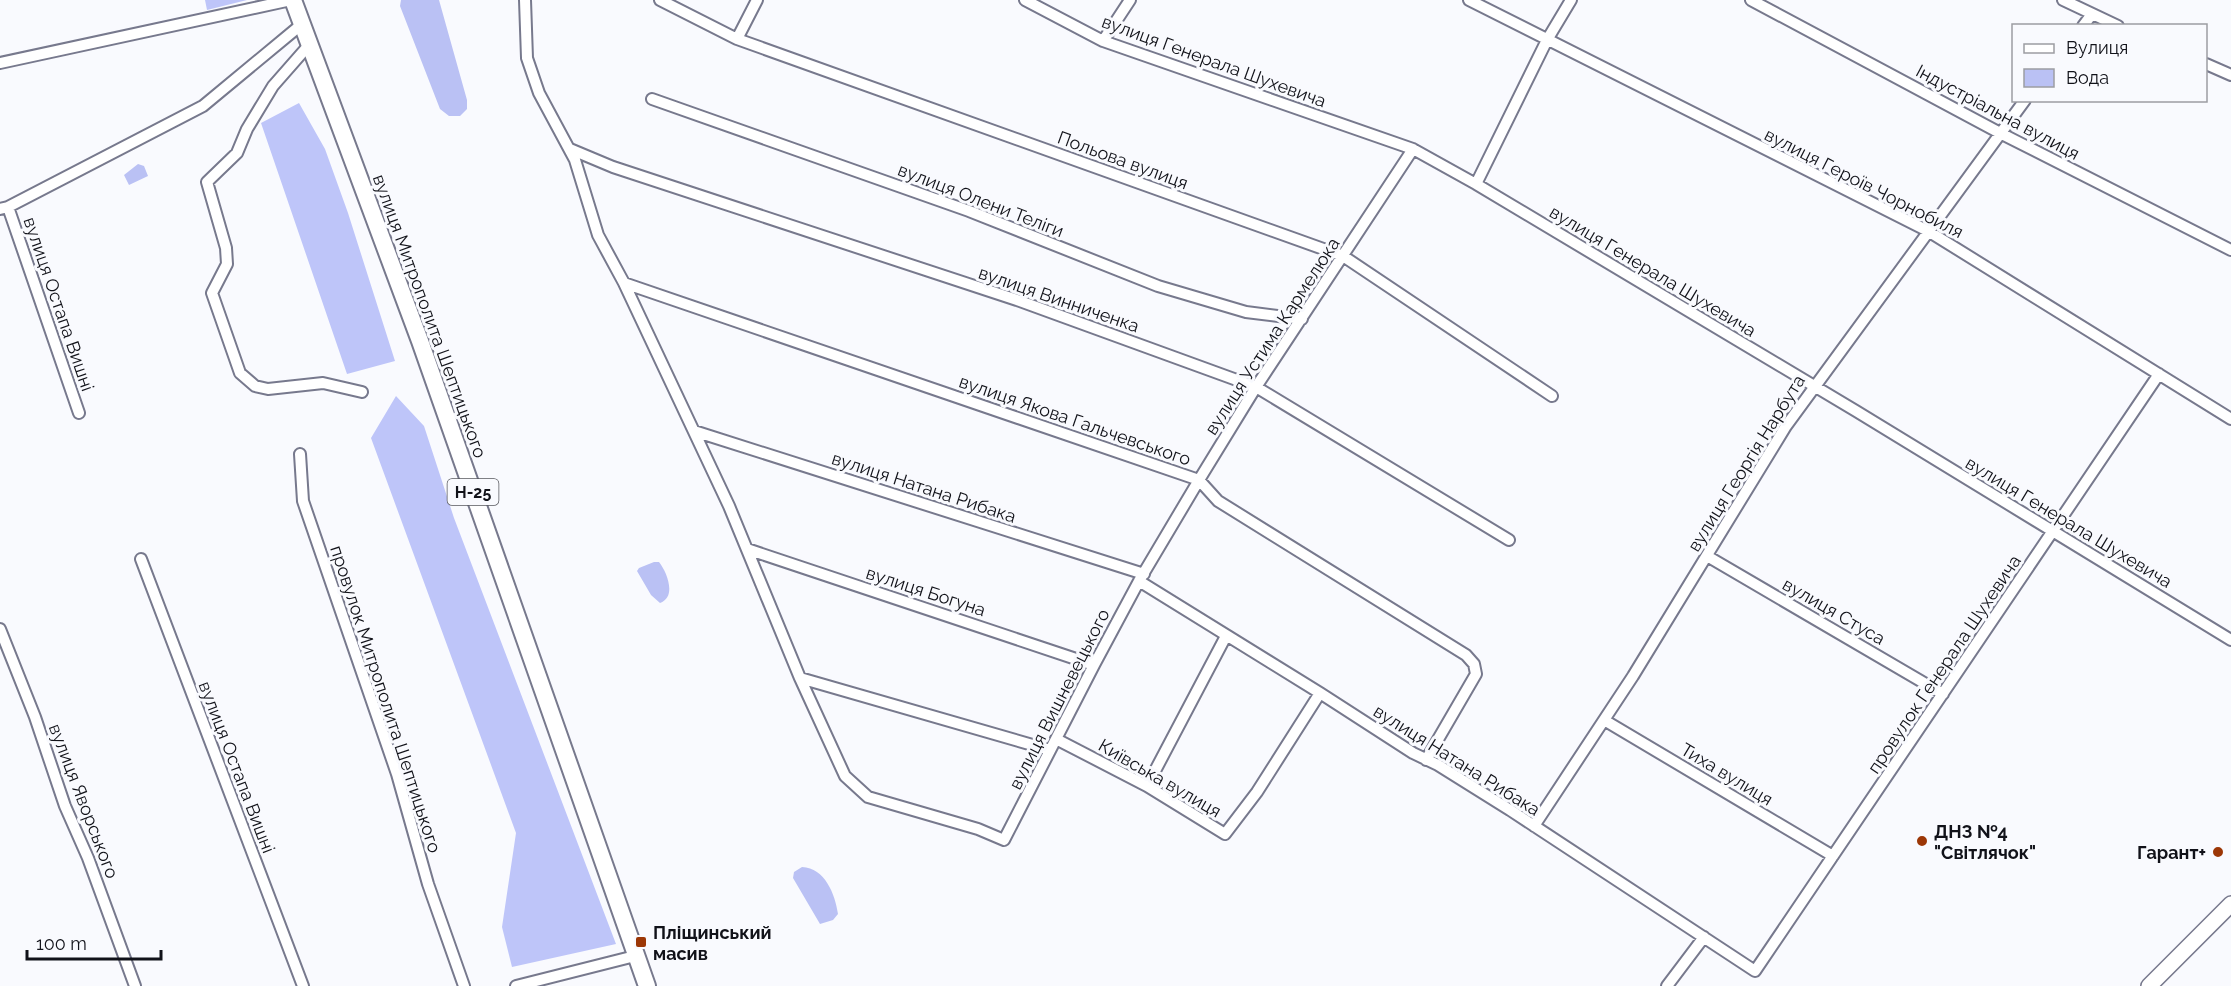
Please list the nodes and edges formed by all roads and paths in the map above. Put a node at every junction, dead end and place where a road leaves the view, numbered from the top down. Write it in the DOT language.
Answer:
graph roads {
  1 [pos="292,0"];
  2 [pos="525,0"];
  3 [pos="660,0"];
  4 [pos="757,0"];
  5 [pos="1025,0"];
  6 [pos="1130,0"];
  7 [pos="1469,0"];
  8 [pos="1571,0"];
  9 [pos="1751,0"];
  10 [pos="2063,0"];
  11 [pos="2076,3"];
  12 [pos="2092,14"];
  13 [pos="302,24"];
  14 [pos="2084,24"];
  15 [pos="2114,24"];
  16 [pos="737,39"];
  17 [pos="1547,40"];
  18 [pos="1103,42"];
  19 [pos="309,45"];
  20 [pos="0,63"];
  21 [pos="2207,65"];
  22 [pos="2231,75"];
  23 [pos="652,99"];
  24 [pos="2023,102"];
  25 [pos="2000,133"];
  26 [pos="570,149"];
  27 [pos="1413,149"];
  28 [pos="1476,184"];
  29 [pos="4,208"];
  30 [pos="1928,231"];
  31 [pos="2231,250"];
  32 [pos="1343,256"];
  33 [pos="624,283"];
  34 [pos="1302,319"];
  35 [pos="2159,374"];
  36 [pos="1256,387"];
  37 [pos="1814,387"];
  38 [pos="362,392"];
  39 [pos="1552,396"];
  40 [pos="79,412"];
  41 [pos="2231,419"];
  42 [pos="694,431"];
  43 [pos="300,454"];
  44 [pos="1199,480"];
  45 [pos="2053,532"];
  46 [pos="1509,540"];
  47 [pos="747,549"];
  48 [pos="1707,556"];
  49 [pos="141,559"];
  50 [pos="1142,578"];
  51 [pos="0,629"];
  52 [pos="1226,636"];
  53 [pos="2231,640"];
  54 [pos="1094,665"];
  55 [pos="800,678"];
  56 [pos="1320,693"];
  57 [pos="1943,694"];
  58 [pos="1604,720"];
  59 [pos="1056,739"];
  60 [pos="1050,750"];
  61 [pos="1426,760"];
  62 [pos="1147,786"];
  63 [pos="1534,826"];
  64 [pos="1833,856"];
  65 [pos="2231,904"];
  66 [pos="1704,937"];
  67 [pos="636,956"];
  68 [pos="1755,971"];
  69 [pos="135,986"];
  70 [pos="303,986"];
  71 [pos="464,986"];
  72 [pos="516,986"];
  73 [pos="647,986"];
  74 [pos="1667,986"];
  75 [pos="2149,986"];
  1 -- 13 [label="main road, вулиця Митрополита Шептицького / Н-25"];
  1 -- 20 [label="street"];
  2 -- 26 [label="street"];
  3 -- 16 [label="street, Польова вулиця"];
  4 -- 16 [label="street"];
  5 -- 18 [label="street, вулиця Генерала Шухевича"];
  6 -- 18 [label="street"];
  7 -- 17 [label="street, вулиця Героїв Чорнобиля"];
  8 -- 17 [label="street"];
  9 -- 25 [label="street, Індустріальна вулиця"];
  10 -- 11 [label="street"];
  11 -- 12 [label="street"];
  12 -- 14 [label="street"];
  12 -- 15 [label="street"];
  13 -- 19 [label="main road, вулиця Митрополита Шептицького / Н-25"];
  13 -- 29 [label="street"];
  16 -- 32 [label="street, Польова вулиця"];
  17 -- 28 [label="street"];
  17 -- 30 [label="street, вулиця Героїв Чорнобиля"];
  18 -- 27 [label="street, вулиця Генерала Шухевича"];
  19 -- 38 [label="street"];
  19 -- 67 [label="main road, вулиця Митрополита Шептицького / Н-25"];
  21 -- 22 [label="street"];
  23 -- 34 [label="street, вулиця Олени Теліги"];
  24 -- 25 [label="street, вулиця Георгія Нарбута"];
  25 -- 30 [label="street, вулиця Георгія Нарбута"];
  25 -- 31 [label="street, Індустріальна вулиця"];
  26 -- 33 [label="street"];
  26 -- 36 [label="street, вулиця Винниченка"];
  27 -- 28 [label="street, вулиця Генерала Шухевича"];
  27 -- 32 [label="street, вулиця Устима Кармелюка"];
  28 -- 37 [label="street, вулиця Генерала Шухевича"];
  29 -- 40 [label="street, вулиця Остапа Вишні"];
  30 -- 35 [label="street, вулиця Героїв Чорнобиля"];
  30 -- 37 [label="street, вулиця Георгія Нарбута"];
  32 -- 34 [label="street, вулиця Устима Кармелюка"];
  32 -- 39 [label="street, Польова вулиця"];
  33 -- 42 [label="street"];
  33 -- 44 [label="street, вулиця Якова Гальчевського"];
  34 -- 36 [label="street, вулиця Устима Кармелюка"];
  35 -- 41 [label="street, вулиця Героїв Чорнобиля"];
  35 -- 45 [label="street, провулок Генерала Шухевича"];
  36 -- 44 [label="street, вулиця Устима Кармелюка"];
  36 -- 46 [label="street, вулиця Винниченка"];
  37 -- 45 [label="street, вулиця Генерала Шухевича"];
  37 -- 48 [label="street, вулиця Георгія Нарбута"];
  42 -- 47 [label="street"];
  42 -- 50 [label="street, вулиця Натана Рибака"];
  43 -- 71 [label="street, провулок Митрополита Шептицького"];
  44 -- 50 [label="street, вулиця Устима Кармелюка"];
  44 -- 61 [label="street, вулиця Якова Гальчевського"];
  45 -- 53 [label="street, вулиця Генерала Шухевича"];
  45 -- 57 [label="street, провулок Генерала Шухевича"];
  47 -- 54 [label="street, вулиця Богуна"];
  47 -- 55 [label="street"];
  48 -- 57 [label="street, вулиця Стуса"];
  48 -- 58 [label="street, вулиця Георгія Нарбута"];
  49 -- 70 [label="street, вулиця Остапа Вишні"];
  50 -- 52 [label="street, вулиця Натана Рибака"];
  50 -- 54 [label="street, вулиця Вишневецького"];
  51 -- 69 [label="street, вулиця Яворського"];
  52 -- 56 [label="street, вулиця Натана Рибака"];
  52 -- 62 [label="street"];
  54 -- 59 [label="street, вулиця Вишневецького"];
  55 -- 60 [label="street"];
  55 -- 60 [label="street, вулиця Вишневецького"];
  56 -- 61 [label="street, вулиця Натана Рибака"];
  56 -- 62 [label="street, Київська вулиця"];
  57 -- 64 [label="street, провулок Генерала Шухевича"];
  58 -- 63 [label="street, вулиця Георгія Нарбута"];
  58 -- 64 [label="street, Тиха вулиця"];
  59 -- 60 [label="street, вулиця Вишневецького"];
  59 -- 62 [label="street, Київська вулиця"];
  61 -- 63 [label="street, вулиця Натана Рибака"];
  63 -- 66 [label="street, вулиця Натана Рибака"];
  64 -- 68 [label="street, провулок Генерала Шухевича"];
  65 -- 75 [label="main road"];
  66 -- 68 [label="street, вулиця Натана Рибака"];
  66 -- 74 [label="street"];
  67 -- 72 [label="street"];
  67 -- 73 [label="main road, вулиця Митрополита Шептицького / Н-25"];
}
